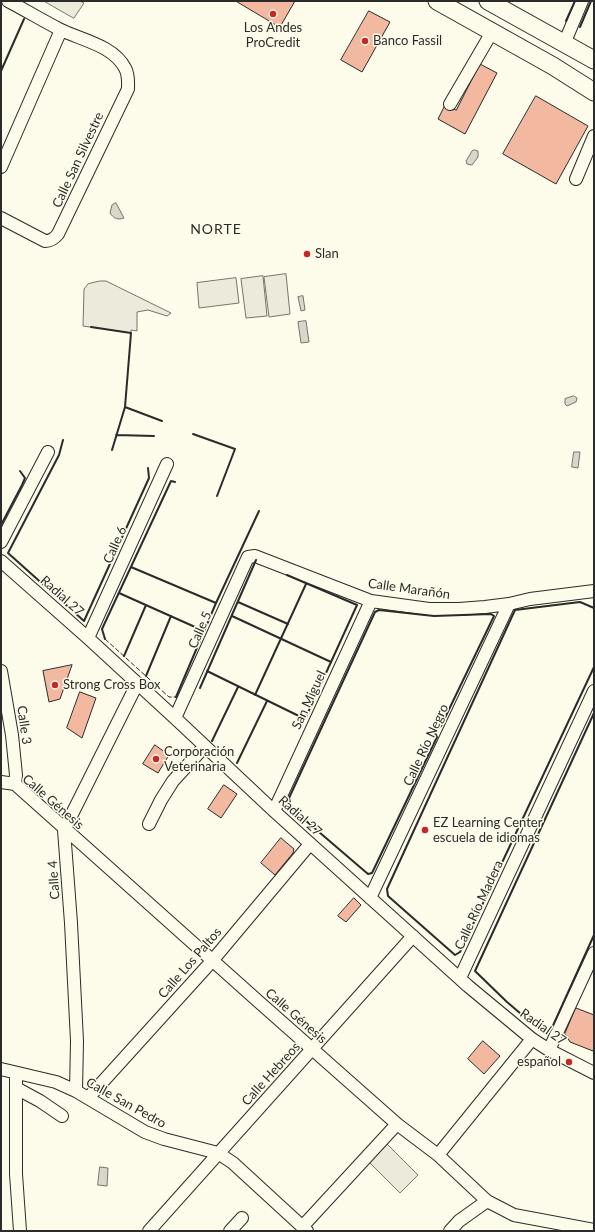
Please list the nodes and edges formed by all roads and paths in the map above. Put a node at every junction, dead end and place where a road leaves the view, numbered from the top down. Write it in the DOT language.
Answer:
graph roads {
  1 [pos="8,1"];
  2 [pos="437,1"];
  3 [pos="488,1"];
  4 [pos="582,1"];
  5 [pos="61,30"];
  6 [pos="492,32"];
  7 [pos="564,44"];
  8 [pos="594,60"];
  9 [pos="594,92"];
  10 [pos="450,104"];
  11 [pos="593,142"];
  12 [pos="1,167"];
  13 [pos="576,179"];
  14 [pos="1,218"];
  15 [pos="48,452"];
  16 [pos="167,464"];
  17 [pos="1,542"];
  18 [pos="251,556"];
  19 [pos="2,567"];
  20 [pos="594,591"];
  21 [pos="371,601"];
  22 [pos="509,604"];
  23 [pos="88,638"];
  24 [pos="1,671"];
  25 [pos="137,684"];
  26 [pos="594,692"];
  27 [pos="175,718"];
  28 [pos="205,746"];
  29 [pos="1,782"];
  30 [pos="14,784"];
  31 [pos="274,810"];
  32 [pos="148,824"];
  33 [pos="64,830"];
  34 [pos="310,844"];
  35 [pos="370,898"];
  36 [pos="413,936"];
  37 [pos="594,953"];
  38 [pos="212,961"];
  39 [pos="460,978"];
  40 [pos="532,1039"];
  41 [pos="312,1048"];
  42 [pos="549,1050"];
  43 [pos="1,1069"];
  44 [pos="16,1074"];
  45 [pos="594,1074"];
  46 [pos="16,1088"];
  47 [pos="76,1091"];
  48 [pos="88,1098"];
  49 [pos="62,1116"];
  50 [pos="397,1124"];
  51 [pos="218,1154"];
  52 [pos="438,1156"];
  53 [pos="487,1201"];
  54 [pos="242,1218"];
  55 [pos="304,1229"];
  56 [pos="594,1230"];
  57 [pos="20,1231"];
  58 [pos="149,1231"];
  59 [pos="230,1231"];
  60 [pos="450,1231"];
  1 -- 5 [label="street"];
  2 -- 6 [label="highway"];
  3 -- 7 [label="highway"];
  4 -- 7 [label="street"];
  5 -- 12 [label="street"];
  5 -- 14 [label="street, Calle San Silvestre"];
  6 -- 9 [label="highway"];
  6 -- 10 [label="street"];
  7 -- 8 [label="highway"];
  11 -- 13 [label="street"];
  15 -- 17 [label="street"];
  16 -- 23 [label="street, Calle 6"];
  18 -- 21 [label="street, Calle Marañón"];
  18 -- 27 [label="street, Calle 5"];
  19 -- 23 [label="street, Radial 27"];
  20 -- 22 [label="street, Calle Marañón"];
  21 -- 22 [label="street, Calle Marañón"];
  21 -- 31 [label="street, San Miguel"];
  22 -- 35 [label="street, Calle Río Negro"];
  23 -- 25 [label="street, Radial 27"];
  24 -- 30 [label="street, Calle 3"];
  25 -- 27 [label="street, Radial 27"];
  25 -- 33 [label="street"];
  26 -- 39 [label="street, Calle Río Madera"];
  27 -- 28 [label="street, Radial 27"];
  28 -- 31 [label="street, Radial 27"];
  28 -- 32 [label="street"];
  29 -- 30 [label="street, Calle Génesis"];
  30 -- 33 [label="street, Calle Génesis"];
  31 -- 34 [label="street, Radial 27"];
  33 -- 38 [label="street, Calle Génesis"];
  33 -- 47 [label="street, Calle 4"];
  34 -- 35 [label="street, Radial 27"];
  34 -- 38 [label="street, Calle Los Paltos"];
  35 -- 36 [label="street, Radial 27"];
  36 -- 39 [label="street, Radial 27"];
  36 -- 41 [label="street, Calle Hebreos"];
  37 -- 42 [label="street"];
  38 -- 41 [label="street, Calle Génesis"];
  38 -- 48 [label="street, Calle Los Paltos"];
  39 -- 40 [label="street, Radial 27"];
  40 -- 42 [label="street, Radial 27"];
  40 -- 52 [label="street"];
  41 -- 50 [label="street, Calle Génesis"];
  41 -- 51 [label="street, Calle Hebreos"];
  42 -- 45 [label="street, Radial 27"];
  43 -- 44 [label="street, Calle San Pedro"];
  44 -- 46 [label="street"];
  44 -- 47 [label="street, Calle San Pedro"];
  46 -- 49 [label="street"];
  46 -- 57 [label="street"];
  47 -- 48 [label="street, Calle San Pedro"];
  48 -- 51 [label="street, Calle San Pedro"];
  50 -- 52 [label="street, Calle Génesis"];
  50 -- 55 [label="street"];
  51 -- 55 [label="street, Calle San Pedro"];
  51 -- 58 [label="street, Calle Hebreos"];
  52 -- 53 [label="street, Calle Génesis"];
  53 -- 56 [label="street, Calle Génesis"];
  53 -- 60 [label="street"];
  54 -- 59 [label="street"];
}
